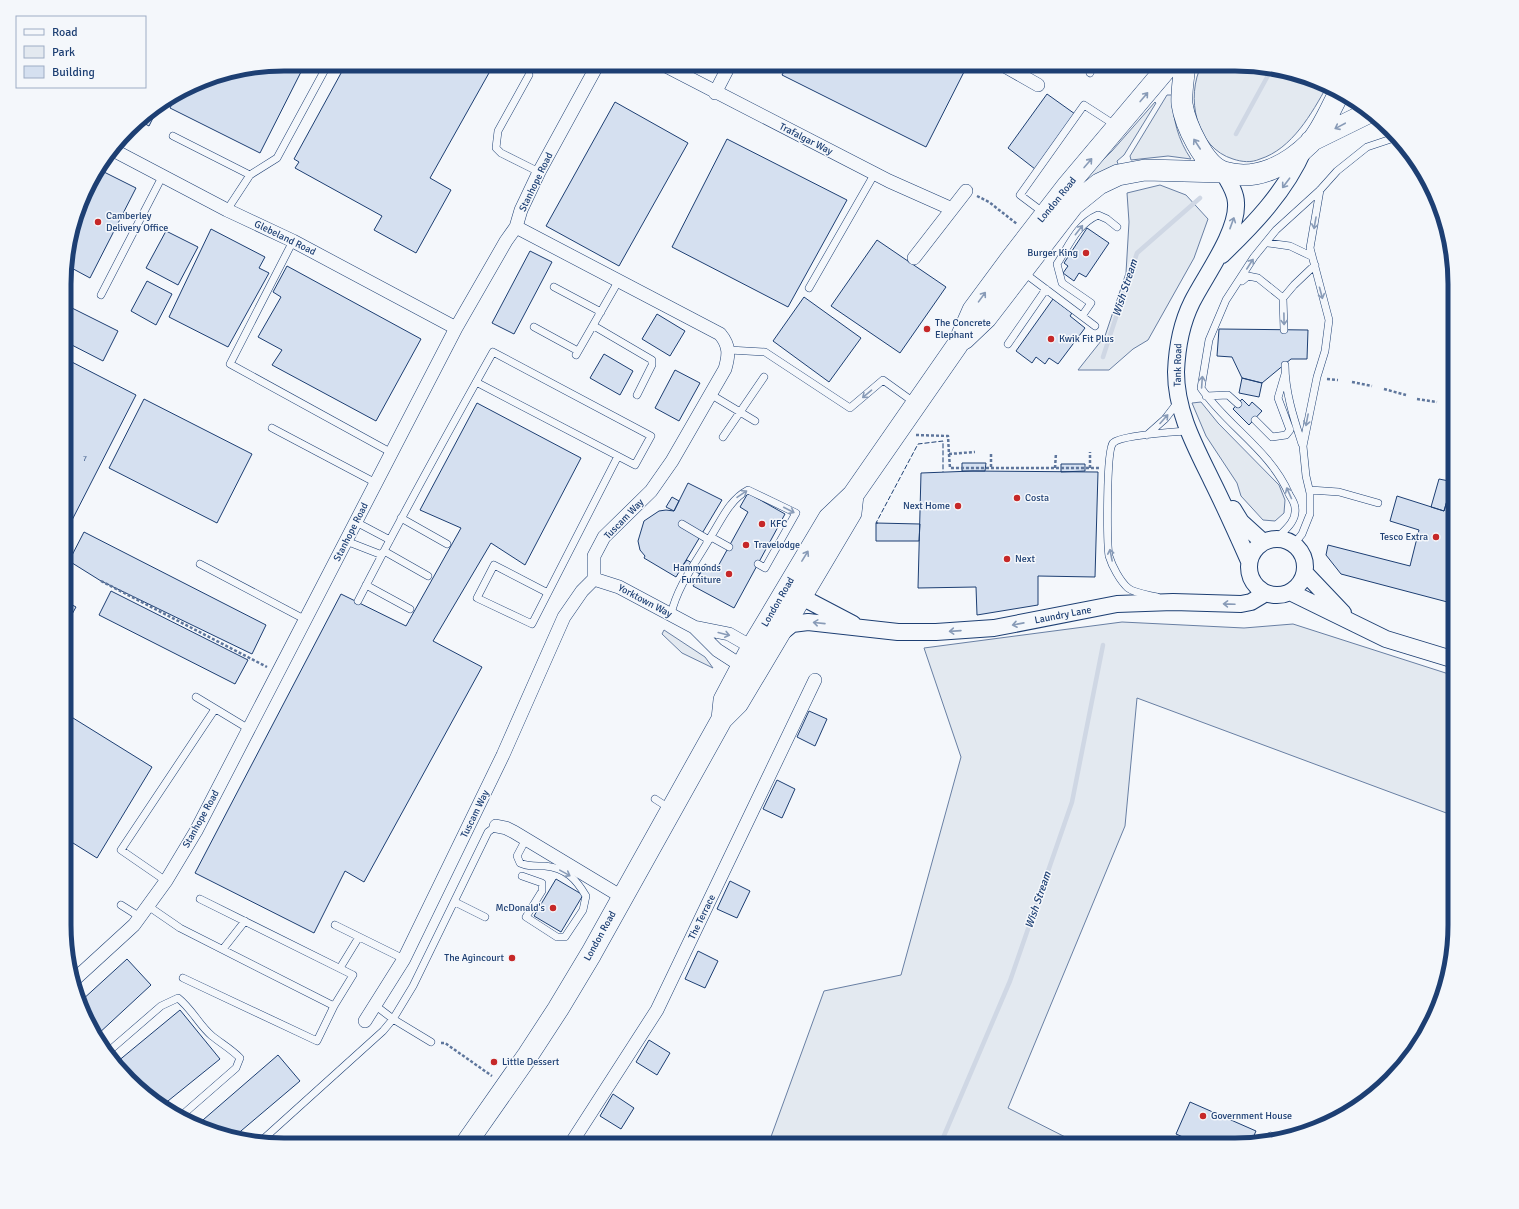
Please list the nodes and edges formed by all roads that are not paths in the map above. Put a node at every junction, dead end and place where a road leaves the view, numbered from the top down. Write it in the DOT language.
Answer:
graph roads {
  1 [pos="324,71"];
  2 [pos="594,71"];
  3 [pos="675,71"];
  4 [pos="726,71"];
  5 [pos="1013,71"];
  6 [pos="1163,71"];
  7 [pos="1184,71"];
  8 [pos="529,75"];
  9 [pos="1038,85"];
  10 [pos="715,93"];
  11 [pos="1336,97"];
  12 [pos="1365,115"];
  13 [pos="1111,122"];
  14 [pos="174,136"];
  15 [pos="1390,139"];
  16 [pos="1308,145"];
  17 [pos="117,152"];
  18 [pos="540,172"];
  19 [pos="1223,172"];
  20 [pos="875,173"];
  21 [pos="250,175"];
  22 [pos="162,176"];
  23 [pos="1320,190"];
  24 [pos="966,191"];
  25 [pos="952,209"];
  26 [pos="227,210"];
  27 [pos="1040,210"];
  28 [pos="516,227"];
  29 [pos="1117,228"];
  30 [pos="293,241"];
  31 [pos="1268,243"];
  32 [pos="1311,256"];
  33 [pos="914,258"];
  34 [pos="1218,259"];
  35 [pos="1314,266"];
  36 [pos="1021,271"];
  37 [pos="620,280"];
  38 [pos="1237,285"];
  39 [pos="554,287"];
  40 [pos="809,288"];
  41 [pos="1046,289"];
  42 [pos="101,295"];
  43 [pos="1283,298"];
  44 [pos="601,312"];
  45 [pos="1082,316"];
  46 [pos="594,326"];
  47 [pos="1095,326"];
  48 [pos="534,327"];
  49 [pos="456,328"];
  50 [pos="1284,330"];
  51 [pos="958,344"];
  52 [pos="1008,344"];
  53 [pos="729,350"];
  54 [pos="1285,364"];
  55 [pos="1285,374"];
  56 [pos="764,377"];
  57 [pos="476,382"];
  58 [pos="710,394"];
  59 [pos="637,395"];
  60 [pos="1206,396"];
  61 [pos="1179,401"];
  62 [pos="916,403"];
  63 [pos="1238,404"];
  64 [pos="741,412"];
  65 [pos="1254,420"];
  66 [pos="755,421"];
  67 [pos="272,428"];
  68 [pos="1188,431"];
  69 [pos="1147,435"];
  70 [pos="723,437"];
  71 [pos="1303,446"];
  72 [pos="392,453"];
  73 [pos="618,456"];
  74 [pos="1209,475"];
  75 [pos="376,484"];
  76 [pos="1310,490"];
  77 [pos="1378,503"];
  78 [pos="401,518"];
  79 [pos="356,522"];
  80 [pos="682,524"];
  81 [pos="710,539"];
  82 [pos="390,540"];
  83 [pos="1270,540"];
  84 [pos="346,541"];
  85 [pos="446,544"];
  86 [pos="1294,544"];
  87 [pos="729,546"];
  88 [pos="383,553"];
  89 [pos="1249,561"];
  90 [pos="200,564"];
  91 [pos="758,564"];
  92 [pos="1305,573"];
  93 [pos="428,576"];
  94 [pos="594,579"];
  95 [pos="366,585"];
  96 [pos="1290,592"];
  97 [pos="548,593"];
  98 [pos="794,593"];
  99 [pos="1266,593"];
  100 [pos="358,601"];
  101 [pos="1173,602"];
  102 [pos="410,609"];
  103 [pos="671,614"];
  104 [pos="306,620"];
  105 [pos="1349,620"];
  106 [pos="694,627"];
  107 [pos="858,627"];
  108 [pos="781,633"];
  109 [pos="760,651"];
  110 [pos="1448,658"];
  111 [pos="749,671"];
  112 [pos="815,680"];
  113 [pos="196,698"];
  114 [pos="215,708"];
  115 [pos="249,729"];
  116 [pos="496,826"];
  117 [pos="526,839"];
  118 [pos="522,876"];
  119 [pos="166,881"];
  120 [pos="622,897"];
  121 [pos="200,898"];
  122 [pos="455,902"];
  123 [pos="121,905"];
  124 [pos="148,906"];
  125 [pos="140,917"];
  126 [pos="485,917"];
  127 [pos="245,921"];
  128 [pos="335,925"];
  129 [pos="359,937"];
  130 [pos="223,949"];
  131 [pos="404,959"];
  132 [pos="340,968"];
  133 [pos="77,977"];
  134 [pos="183,978"];
  135 [pos="334,1006"];
  136 [pos="376,1006"];
  137 [pos="393,1019"];
  138 [pos="366,1021"];
  139 [pos="431,1042"];
  140 [pos="111,1049"];
  141 [pos="185,1113"];
  142 [pos="265,1137"];
  143 [pos="470,1138"];
  144 [pos="575,1138"];
  1 -- 21 [label="lane"];
  2 -- 18 [label="street, Stanhope Road"];
  3 -- 10 [label="street, Trafalgar Way"];
  4 -- 10 [label="street"];
  5 -- 9 [label="street"];
  13 -- 6 [label="main road, London Road, one-way"];
  19 -- 7 [label="main road, one-way"];
  8 -- 18 [label="lane"];
  10 -- 20 [label="street, Trafalgar Way"];
  11 -- 16 [label="main road"];
  12 -- 16 [label="main road, one-way"];
  27 -- 13 [label="main road, London Road, one-way"];
  13 -- 27 [label="lane"];
  14 -- 21 [label="lane"];
  15 -- 23 [label="lane"];
  16 -- 19 [label="main road, London Road"];
  16 -- 34 [label="street, Tank Road, one-way"];
  17 -- 22 [label="street, Glebeland Road"];
  18 -- 28 [label="street, Stanhope Road"];
  34 -- 19 [label="street, Tank Road, one-way"];
  19 -- 36 [label="main road, London Road"];
  20 -- 25 [label="street, Trafalgar Way"];
  20 -- 40 [label="lane"];
  21 -- 26 [label="lane"];
  22 -- 26 [label="street, Glebeland Road"];
  22 -- 42 [label="lane"];
  23 -- 31 [label="lane"];
  23 -- 32 [label="lane, one-way"];
  24 -- 25 [label="street"];
  25 -- 33 [label="street"];
  26 -- 30 [label="street, Glebeland Road"];
  51 -- 27 [label="main road, London Road, one-way"];
  28 -- 37 [label="street"];
  28 -- 49 [label="street, Stanhope Road"];
  45 -- 29 [label="lane, one-way"];
  30 -- 49 [label="street, Glebeland Road"];
  30 -- 72 [label="lane"];
  31 -- 32 [label="lane"];
  38 -- 31 [label="lane, one-way"];
  32 -- 35 [label="lane"];
  34 -- 61 [label="street, Tank Road"];
  35 -- 43 [label="lane"];
  35 -- 71 [label="lane, one-way"];
  36 -- 41 [label="lane"];
  36 -- 51 [label="main road, London Road"];
  37 -- 44 [label="lane"];
  37 -- 53 [label="street"];
  38 -- 43 [label="lane"];
  60 -- 38 [label="lane, one-way"];
  39 -- 44 [label="lane"];
  41 -- 45 [label="lane"];
  41 -- 52 [label="lane"];
  43 -- 50 [label="lane, one-way"];
  44 -- 46 [label="lane"];
  45 -- 47 [label="lane"];
  46 -- 48 [label="lane"];
  46 -- 59 [label="lane"];
  49 -- 72 [label="street, Stanhope Road"];
  51 -- 62 [label="main road, London Road"];
  53 -- 58 [label="street, Tuscam Way"];
  62 -- 53 [label="lane, one-way"];
  54 -- 55 [label="lane"];
  55 -- 65 [label="lane"];
  55 -- 71 [label="lane"];
  56 -- 64 [label="lane"];
  57 -- 73 [label="lane"];
  57 -- 73 [label="lane"];
  57 -- 78 [label="lane"];
  58 -- 64 [label="lane"];
  58 -- 94 [label="street, Tuscam Way"];
  60 -- 63 [label="lane"];
  83 -- 60 [label="lane, one-way"];
  61 -- 68 [label="street, Tank Road"];
  69 -- 61 [label="lane, one-way"];
  62 -- 98 [label="main road, London Road"];
  64 -- 66 [label="lane"];
  64 -- 70 [label="lane"];
  67 -- 75 [label="lane"];
  68 -- 69 [label="lane"];
  68 -- 74 [label="street, Tank Road"];
  101 -- 69 [label="lane, one-way"];
  71 -- 76 [label="lane"];
  72 -- 75 [label="street, Stanhope Road"];
  73 -- 97 [label="lane"];
  74 -- 83 [label="street, Tank Road"];
  74 -- 89 [label="street, Tank Road"];
  75 -- 79 [label="street, Stanhope Road"];
  76 -- 77 [label="lane"];
  76 -- 86 [label="lane"];
  78 -- 82 [label="lane"];
  78 -- 85 [label="lane"];
  79 -- 82 [label="lane"];
  79 -- 84 [label="street, Stanhope Road"];
  80 -- 81 [label="lane"];
  81 -- 87 [label="lane"];
  81 -- 91 [label="lane, one-way"];
  81 -- 103 [label="lane"];
  82 -- 88 [label="lane"];
  83 -- 86 [label="street"];
  83 -- 89 [label="street"];
  84 -- 88 [label="lane"];
  84 -- 104 [label="street, Stanhope Road"];
  86 -- 92 [label="street"];
  88 -- 93 [label="lane"];
  88 -- 95 [label="lane"];
  89 -- 99 [label="street"];
  90 -- 104 [label="lane"];
  92 -- 96 [label="street"];
  92 -- 105 [label="street"];
  94 -- 103 [label="street, Yorktown Way"];
  94 -- 131 [label="street, Tuscam Way"];
  95 -- 100 [label="lane"];
  95 -- 102 [label="lane"];
  96 -- 99 [label="street"];
  96 -- 105 [label="street"];
  97 -- 97 [label="lane"];
  98 -- 107 [label="street, Laundry Lane"];
  98 -- 108 [label="main road, London Road"];
  98 -- 109 [label="main road, London Road"];
  99 -- 101 [label="street, Laundry Lane, one-way"];
  101 -- 107 [label="street, Laundry Lane, one-way"];
  103 -- 106 [label="street, Yorktown Way"];
  104 -- 115 [label="street, Stanhope Road"];
  105 -- 110 [label="street"];
  106 -- 109 [label="street, Yorktown Way, one-way"];
  106 -- 111 [label="street, Yorktown Way"];
  107 -- 108 [label="street, Laundry Lane, one-way"];
  108 -- 109 [label="main road, London Road"];
  109 -- 111 [label="main road, London Road"];
  111 -- 120 [label="main road, London Road"];
  112 -- 144 [label="street, The Terrace"];
  113 -- 114 [label="lane"];
  114 -- 115 [label="lane"];
  114 -- 119 [label="lane"];
  115 -- 119 [label="street, Stanhope Road"];
  116 -- 117 [label="street"];
  116 -- 122 [label="lane"];
  117 -- 118 [label="lane, one-way"];
  117 -- 120 [label="street"];
  119 -- 124 [label="street, Stanhope Road"];
  120 -- 143 [label="main road, London Road"];
  121 -- 127 [label="lane"];
  122 -- 126 [label="lane"];
  122 -- 137 [label="lane"];
  123 -- 125 [label="lane"];
  124 -- 125 [label="street, Stanhope Road"];
  124 -- 130 [label="lane"];
  125 -- 133 [label="street, Stanhope Road"];
  127 -- 130 [label="lane"];
  127 -- 132 [label="lane"];
  128 -- 129 [label="lane"];
  129 -- 131 [label="lane"];
  129 -- 132 [label="lane"];
  130 -- 135 [label="lane"];
  131 -- 136 [label="street, Tuscam Way"];
  132 -- 135 [label="lane"];
  134 -- 135 [label="lane"];
  136 -- 137 [label="lane"];
  136 -- 138 [label="street, Tuscam Way"];
  137 -- 139 [label="lane"];
  137 -- 142 [label="lane"];
  140 -- 141 [label="lane"];
}
